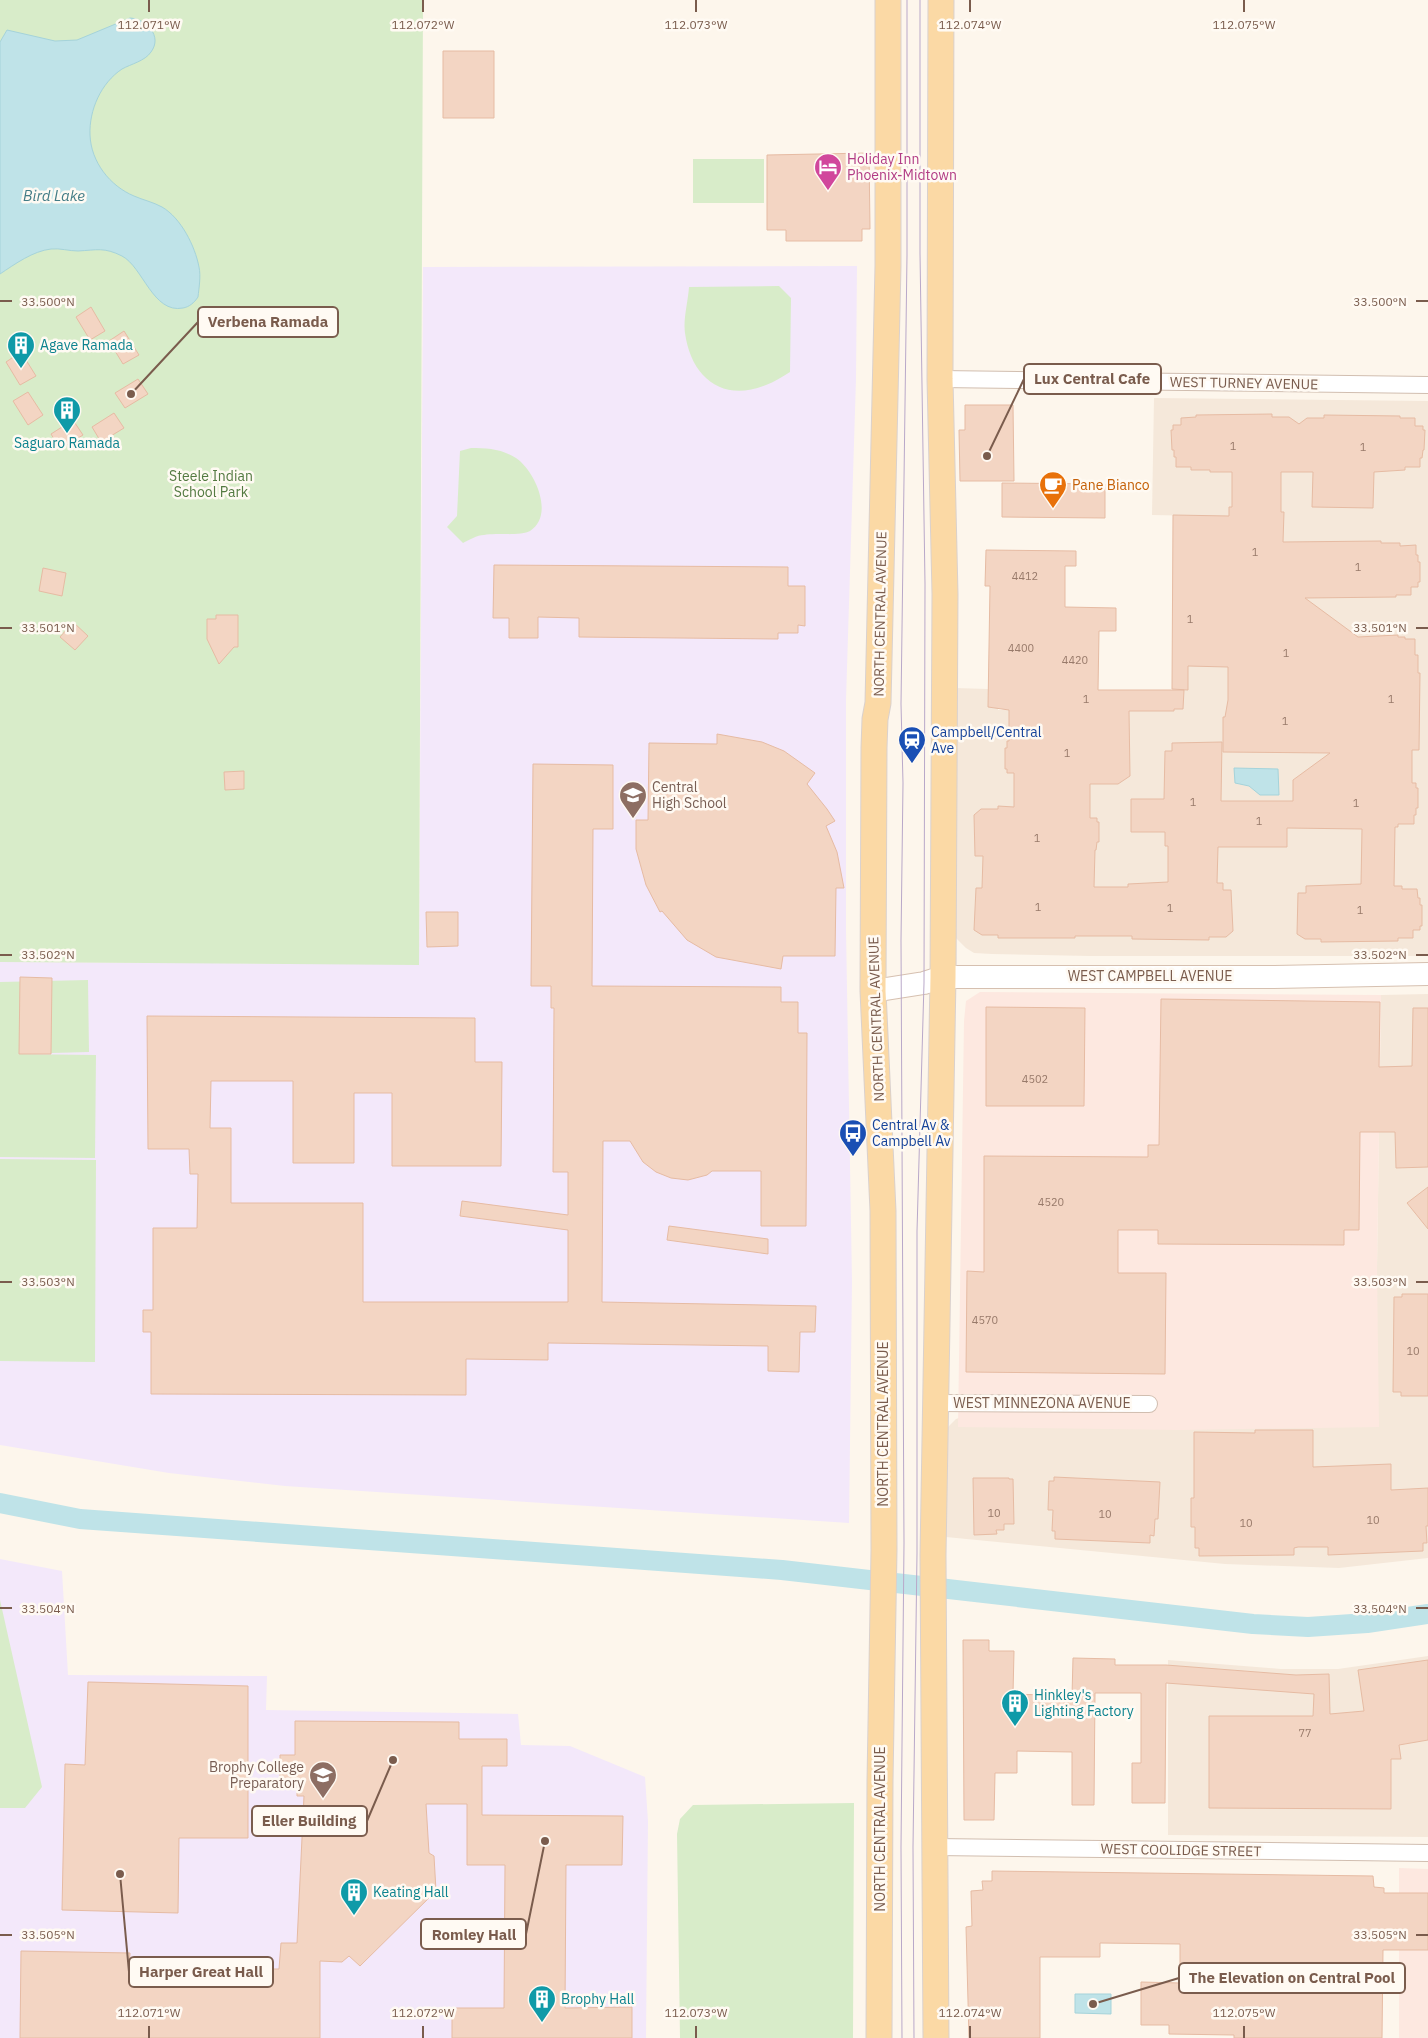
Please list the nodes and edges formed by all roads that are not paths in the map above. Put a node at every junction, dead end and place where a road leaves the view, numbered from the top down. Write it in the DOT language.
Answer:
graph roads {
  1 [pos="888,0"];
  2 [pos="941,0"];
  3 [pos="940,379"];
  4 [pos="1428,385"];
  5 [pos="1428,974"];
  6 [pos="943,977"];
  7 [pos="873,991"];
  8 [pos="935,1403"];
  9 [pos="1149,1404"];
  10 [pos="935,1847"];
  11 [pos="1428,1853"];
  12 [pos="879,2038"];
  13 [pos="936,2038"];
  1 -- 7 [label="main road, NORTH CENTRAL AVENUE"];
  2 -- 3 [label="main road"];
  3 -- 4 [label="street, WEST TURNEY AVENUE"];
  3 -- 6 [label="main road"];
  5 -- 6 [label="street, WEST CAMPBELL AVENUE"];
  6 -- 7 [label="street, WEST CAMPBELL AVENUE"];
  6 -- 8 [label="main road"];
  7 -- 12 [label="main road, NORTH CENTRAL AVENUE"];
  8 -- 9 [label="street, WEST MINNEZONA AVENUE"];
  8 -- 10 [label="main road"];
  10 -- 11 [label="street, WEST COOLIDGE STREET"];
  10 -- 13 [label="main road"];
}
